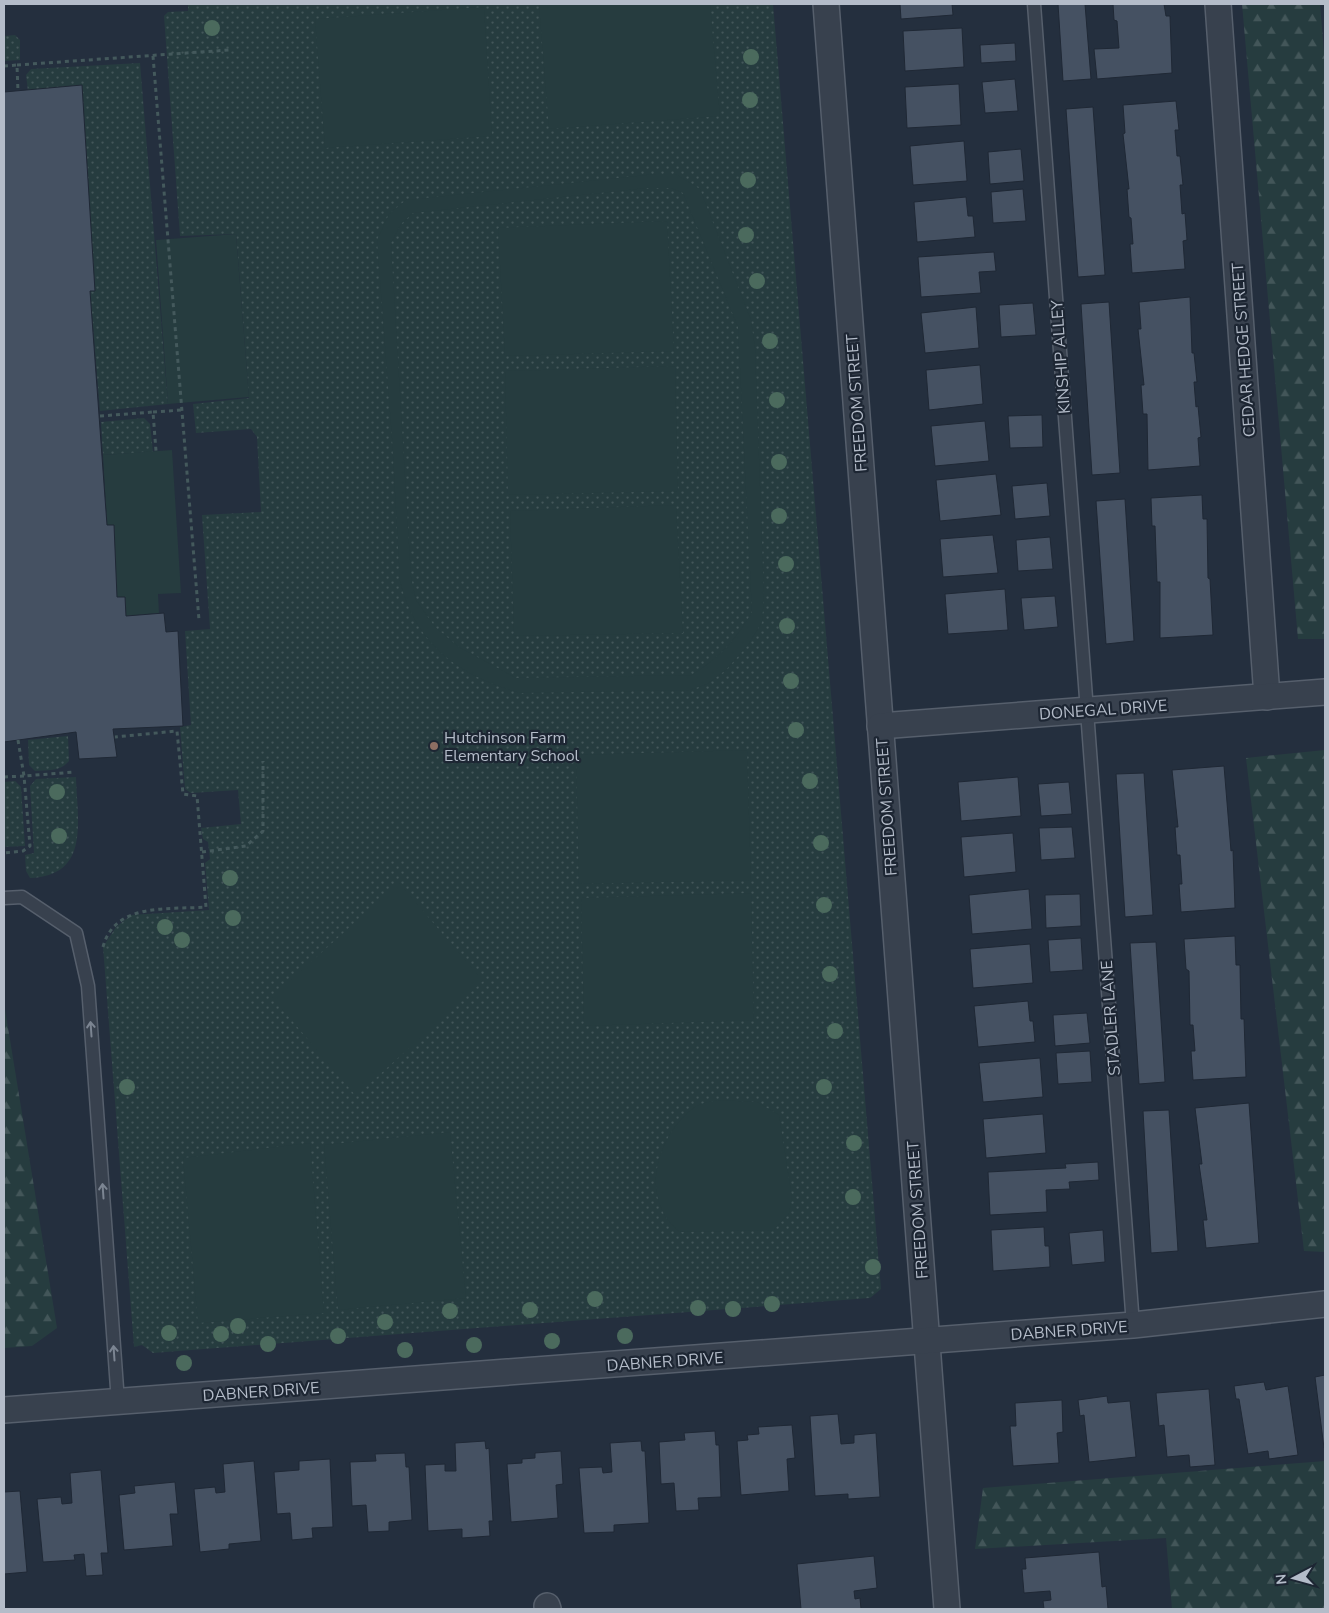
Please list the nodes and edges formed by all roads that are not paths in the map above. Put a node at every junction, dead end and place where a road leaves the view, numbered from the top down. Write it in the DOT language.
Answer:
graph roads {
  1 [pos="826,4"];
  2 [pos="1034,4"];
  3 [pos="1218,4"];
  4 [pos="1325,692"];
  5 [pos="1268,697"];
  6 [pos="1086,710"];
  7 [pos="880,726"];
  8 [pos="4,898"];
  9 [pos="1325,1304"];
  10 [pos="1133,1325"];
  11 [pos="927,1341"];
  12 [pos="118,1402"];
  13 [pos="4,1410"];
  14 [pos="947,1609"];
  1 -- 7 [label="street, FREEDOM STREET"];
  2 -- 6 [label="lane, KINSHIP ALLEY"];
  3 -- 5 [label="street, CEDAR HEDGE STREET"];
  4 -- 5 [label="street, DONEGAL DRIVE"];
  5 -- 6 [label="street, DONEGAL DRIVE"];
  6 -- 7 [label="street, DONEGAL DRIVE"];
  6 -- 10 [label="lane, STADLER LANE"];
  7 -- 11 [label="street, FREEDOM STREET"];
  12 -- 8 [label="lane, one-way"];
  9 -- 10 [label="street, DABNER DRIVE"];
  10 -- 11 [label="street, DABNER DRIVE"];
  11 -- 12 [label="street, DABNER DRIVE"];
  11 -- 14 [label="street, FREEDOM STREET"];
  12 -- 13 [label="street, DABNER DRIVE"];
}
